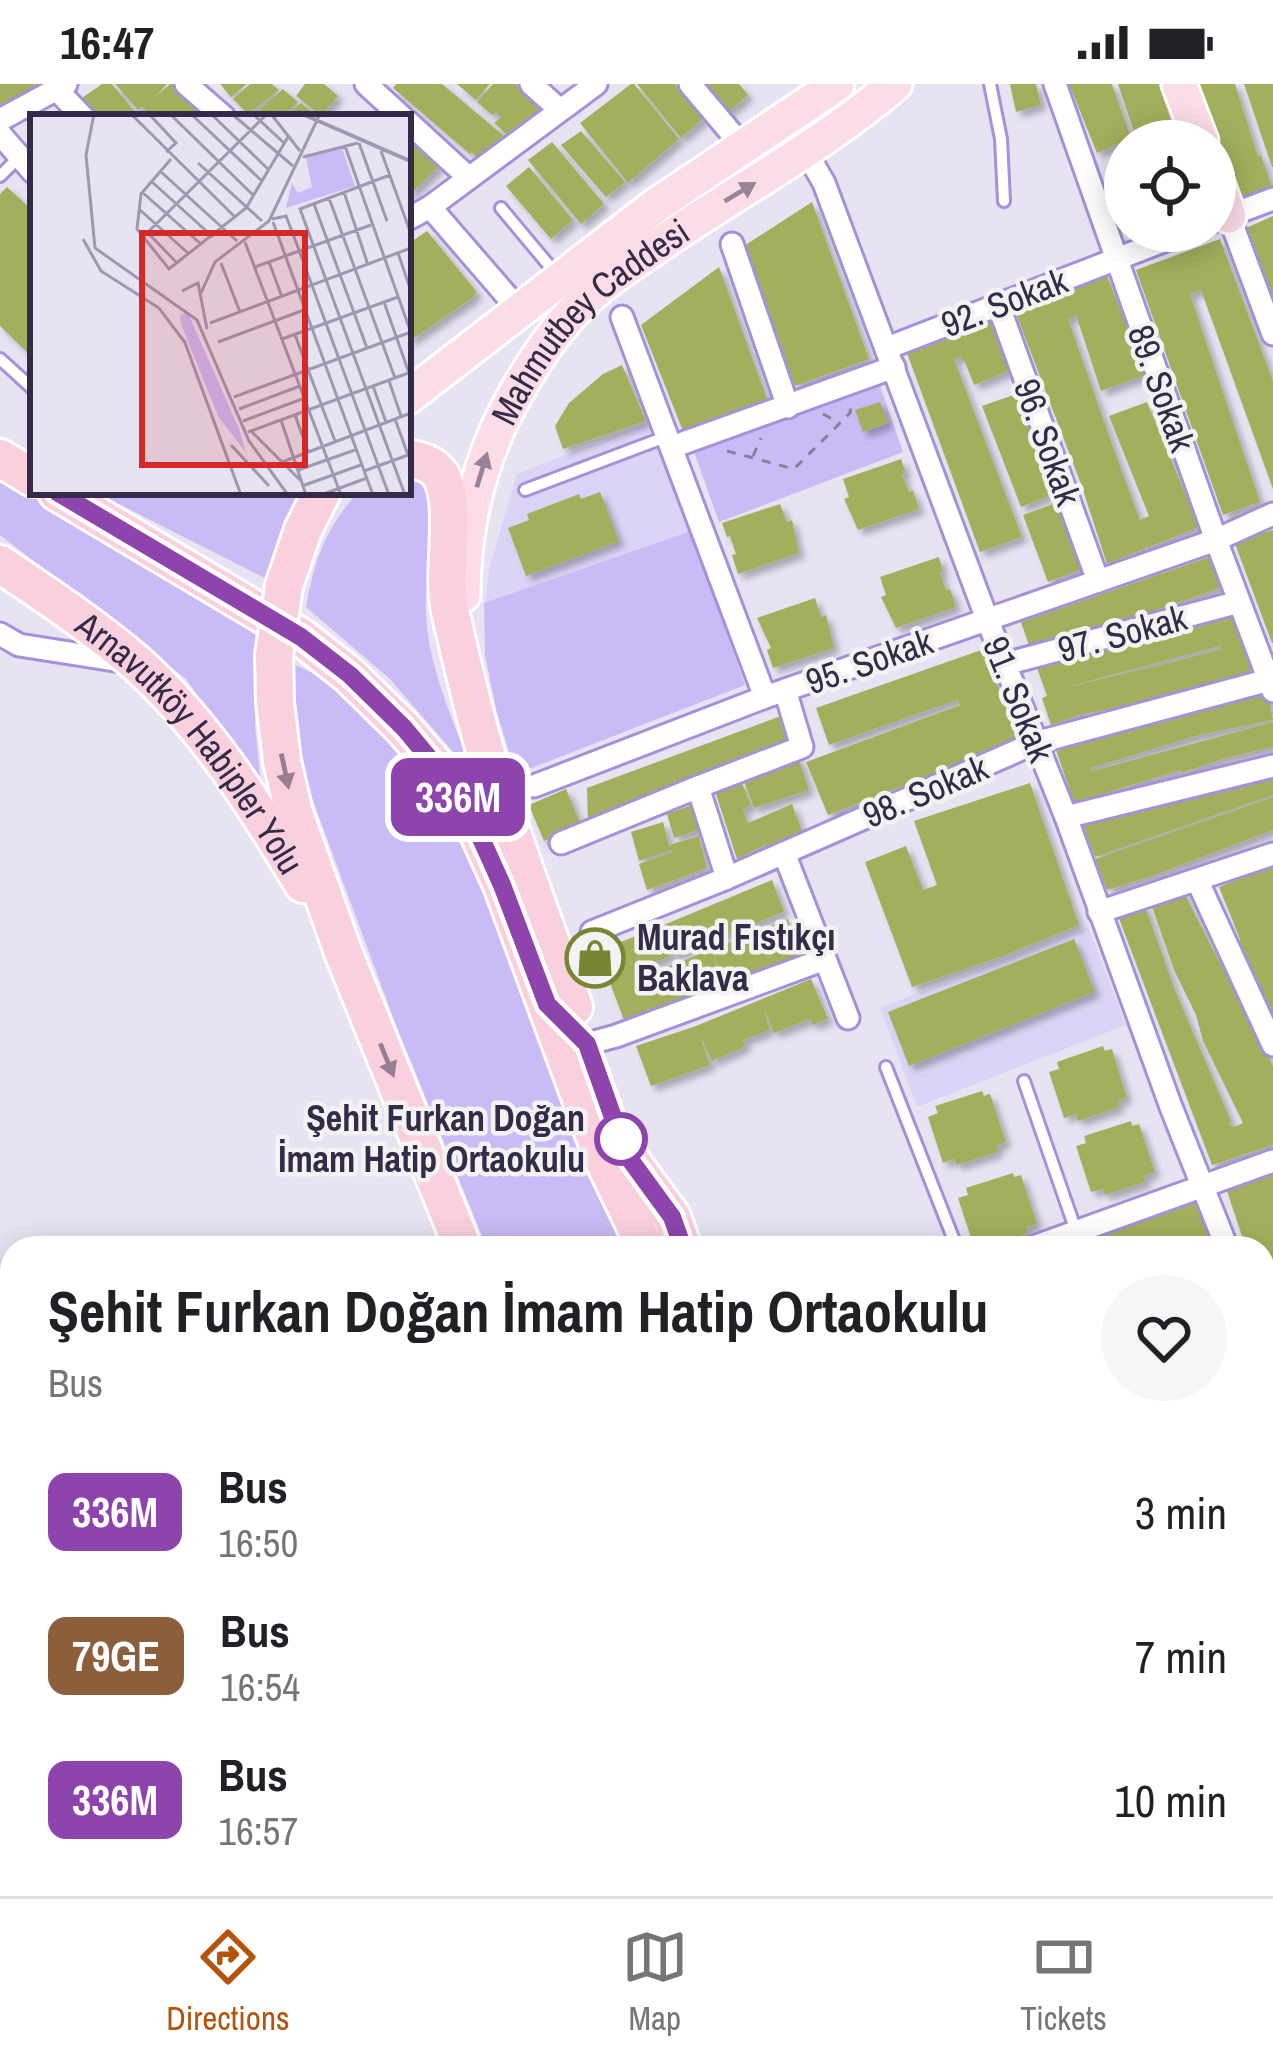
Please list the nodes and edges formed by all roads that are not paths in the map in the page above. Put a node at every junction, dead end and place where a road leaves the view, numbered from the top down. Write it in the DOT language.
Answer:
graph roads {
  1 [pos="186,84"];
  2 [pos="366,84"];
  3 [pos="531,84"];
  4 [pos="596,84"];
  5 [pos="690,84"];
  6 [pos="836,84"];
  7 [pos="895,84"];
  8 [pos="990,84"];
  9 [pos="1054,84"];
  10 [pos="1179,84"];
  11 [pos="62,87"];
  12 [pos="560,110"];
  13 [pos="81,114"];
  14 [pos="221,114"];
  15 [pos="398,114"];
  16 [pos="0,120"];
  17 [pos="1193,120"];
  18 [pos="411,125"];
  19 [pos="743,147"];
  20 [pos="12,151"];
  21 [pos="806,152"];
  22 [pos="0,176"];
  23 [pos="470,178"];
  24 [pos="1273,200"];
  25 [pos="1004,201"];
  26 [pos="430,207"];
  27 [pos="501,208"];
  28 [pos="1236,214"];
  29 [pos="411,217"];
  30 [pos="732,244"];
  31 [pos="1236,251"];
  32 [pos="1132,252"];
  33 [pos="1116,258"];
  34 [pos="560,278"];
  35 [pos="998,304"];
  36 [pos="518,310"];
  37 [pos="622,317"];
  38 [pos="1273,334"];
  39 [pos="890,358"];
  40 [pos="0,359"];
  41 [pos="30,386"];
  42 [pos="412,386"];
  43 [pos="788,407"];
  44 [pos="677,441"];
  45 [pos="0,455"];
  46 [pos="411,459"];
  47 [pos="30,460"];
  48 [pos="30,476"];
  49 [pos="525,490"];
  50 [pos="61,495"];
  51 [pos="320,495"];
  52 [pos="342,495"];
  53 [pos="1273,514"];
  54 [pos="1216,540"];
  55 [pos="0,564"];
  56 [pos="288,575"];
  57 [pos="1098,581"];
  58 [pos="1239,602"];
  59 [pos="987,620"];
  60 [pos="0,634"];
  61 [pos="136,663"];
  62 [pos="1005,664"];
  63 [pos="464,669"];
  64 [pos="1271,685"];
  65 [pos="775,693"];
  66 [pos="1035,743"];
  67 [pos="1273,766"];
  68 [pos="534,786"];
  69 [pos="698,787"];
  70 [pos="1066,817"];
  71 [pos="561,843"];
  72 [pos="784,853"];
  73 [pos="1273,854"];
  74 [pos="728,878"];
  75 [pos="1197,880"];
  76 [pos="1100,912"];
  77 [pos="592,932"];
  78 [pos="343,952"];
  79 [pos="825,959"];
  80 [pos="547,1004"];
  81 [pos="848,1018"];
  82 [pos="587,1044"];
  83 [pos="1273,1045"];
  84 [pos="886,1067"];
  85 [pos="1024,1081"];
  86 [pos="626,1154"];
  87 [pos="1273,1161"];
  88 [pos="1205,1187"];
  89 [pos="1076,1232"];
  90 [pos="458,1236"];
  91 [pos="641,1236"];
  92 [pos="643,1236"];
  93 [pos="679,1236"];
  94 [pos="952,1236"];
  95 [pos="1064,1236"];
  96 [pos="1223,1236"];
  1 -- 14 [label="street"];
  2 -- 15 [label="street"];
  3 -- 12 [label="street"];
  4 -- 12 [label="street"];
  5 -- 19 [label="street"];
  6 -- 19 [label="main road, Mahmutbey Caddesi"];
  7 -- 21 [label="main road, Mahmutbey Caddesi"];
  8 -- 25 [label="lane"];
  9 -- 33 [label="street, 89. Sokak"];
  10 -- 17 [label="main road"];
  11 -- 13 [label="street"];
  11 -- 16 [label="street"];
  12 -- 23 [label="street"];
  18 -- 23 [label="street"];
  19 -- 34 [label="main road, Mahmutbey Caddesi"];
  20 -- 22 [label="lane"];
  21 -- 39 [label="street, 91. Sokak"];
  63 -- 21 [label="main road, Mahmutbey Caddesi, one-way"];
  23 -- 26 [label="street"];
  24 -- 28 [label="street"];
  26 -- 29 [label="street"];
  26 -- 36 [label="street"];
  27 -- 34 [label="lane"];
  30 -- 43 [label="street"];
  31 -- 38 [label="street"];
  32 -- 33 [label="street, 92. Sokak"];
  33 -- 35 [label="street, 92. Sokak"];
  33 -- 54 [label="street, 89. Sokak"];
  34 -- 36 [label="main road, Mahmutbey Caddesi"];
  35 -- 39 [label="street, 92. Sokak"];
  35 -- 57 [label="street, 96. Sokak"];
  36 -- 42 [label="main road, Mahmutbey Caddesi"];
  37 -- 44 [label="street"];
  39 -- 43 [label="street, 92. Sokak"];
  39 -- 59 [label="street, 91. Sokak"];
  40 -- 41 [label="lane"];
  43 -- 44 [label="street, 92. Sokak"];
  44 -- 49 [label="lane"];
  44 -- 65 [label="street"];
  45 -- 47 [label="highway"];
  45 -- 48 [label="highway"];
  46 -- 63 [label="highway"];
  50 -- 80 [label="highway"];
  51 -- 56 [label="highway"];
  52 -- 56 [label="highway"];
  53 -- 54 [label="street, 95. Sokak"];
  54 -- 57 [label="street, 95. Sokak"];
  54 -- 58 [label="street, 89. Sokak"];
  55 -- 61 [label="highway, Arnavutköy Habipler Yolu"];
  56 -- 78 [label="highway, one-way, bridge"];
  57 -- 59 [label="street, 95. Sokak"];
  58 -- 62 [label="street, 97. Sokak"];
  58 -- 64 [label="street, 89. Sokak"];
  59 -- 62 [label="street, 91. Sokak"];
  59 -- 65 [label="street, 95. Sokak"];
  60 -- 61 [label="street"];
  61 -- 78 [label="highway, Arnavutköy Habipler Yolu"];
  62 -- 66 [label="street, 91. Sokak"];
  63 -- 82 [label="highway"];
  64 -- 66 [label="street, 98. Sokak"];
  65 -- 68 [label="street, 95. Sokak"];
  65 -- 69 [label="street"];
  66 -- 70 [label="street, 91. Sokak"];
  66 -- 72 [label="street, 98. Sokak"];
  67 -- 70 [label="street"];
  69 -- 71 [label="street"];
  69 -- 74 [label="street"];
  70 -- 76 [label="street, 91. Sokak"];
  72 -- 74 [label="street, 98. Sokak"];
  72 -- 79 [label="street"];
  73 -- 75 [label="street"];
  74 -- 77 [label="street, 98. Sokak"];
  75 -- 76 [label="street"];
  75 -- 83 [label="street"];
  76 -- 88 [label="street, 91. Sokak"];
  78 -- 90 [label="highway, one-way"];
  79 -- 81 [label="street"];
  79 -- 82 [label="street"];
  80 -- 82 [label="highway"];
  80 -- 91 [label="highway"];
  82 -- 86 [label="highway"];
  84 -- 94 [label="lane"];
  85 -- 89 [label="lane"];
  86 -- 92 [label="highway"];
  86 -- 93 [label="highway"];
  87 -- 88 [label="street"];
  88 -- 89 [label="street"];
  88 -- 96 [label="street, 91. Sokak"];
  89 -- 95 [label="street"];
}
